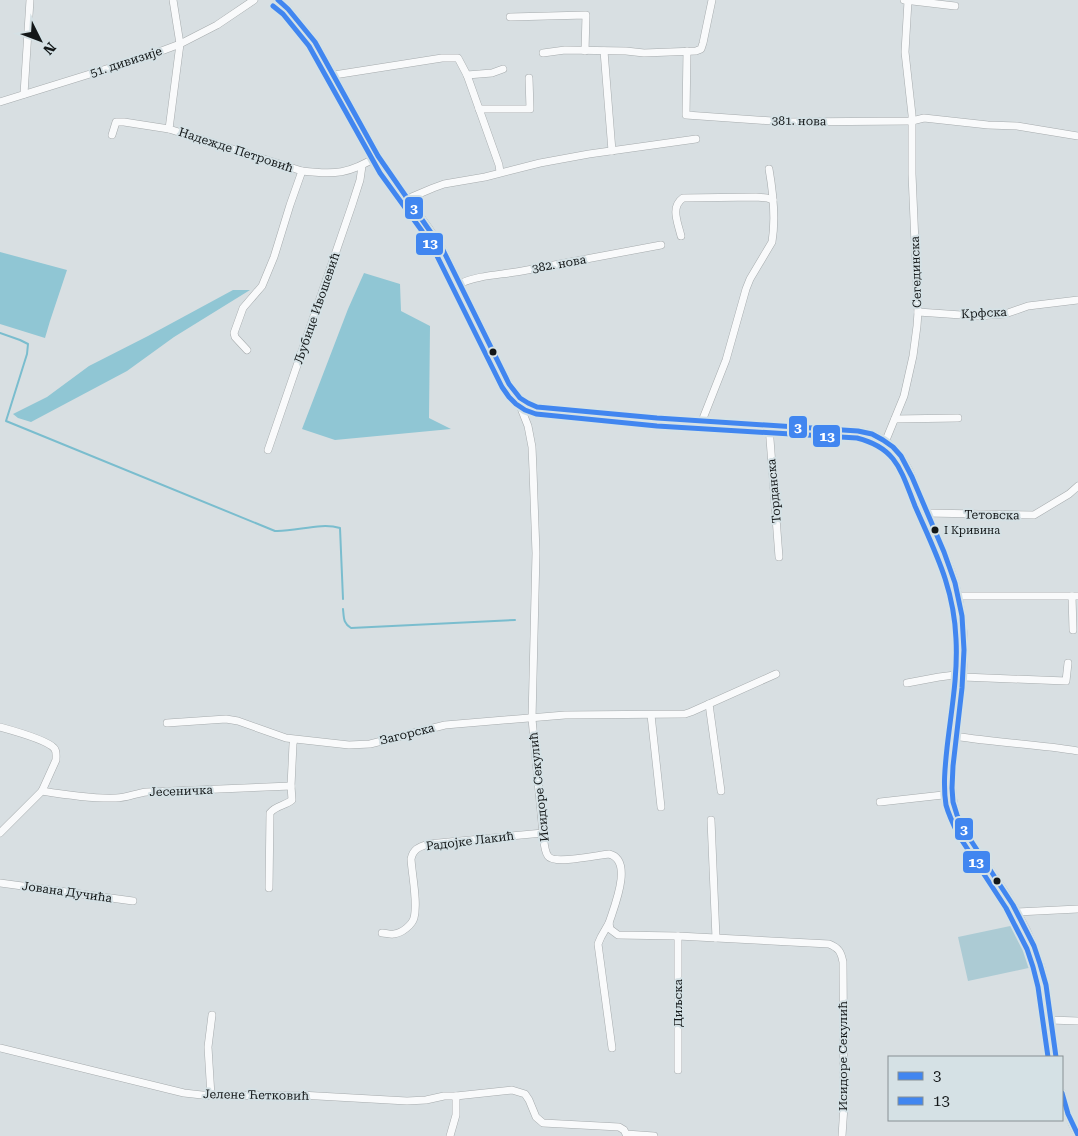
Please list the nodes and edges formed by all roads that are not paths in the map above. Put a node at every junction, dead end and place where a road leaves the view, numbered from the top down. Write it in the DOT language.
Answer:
graph roads {
  1 [pos="30,0"];
  2 [pos="173,0"];
  3 [pos="249,0"];
  4 [pos="254,0"];
  5 [pos="278,0"];
  6 [pos="284,0"];
  7 [pos="712,0"];
  8 [pos="904,0"];
  9 [pos="908,0"];
  10 [pos="244,6"];
  11 [pos="955,6"];
  12 [pos="288,9"];
  13 [pos="510,17"];
  14 [pos="180,44"];
  15 [pos="585,51"];
  16 [pos="604,51"];
  17 [pos="687,51"];
  18 [pos="543,53"];
  19 [pos="503,69"];
  20 [pos="334,75"];
  21 [pos="467,75"];
  22 [pos="529,78"];
  23 [pos="24,94"];
  24 [pos="0,102"];
  25 [pos="479,109"];
  26 [pos="912,121"];
  27 [pos="169,129"];
  28 [pos="112,135"];
  29 [pos="1078,136"];
  30 [pos="696,139"];
  31 [pos="612,151"];
  32 [pos="378,156"];
  33 [pos="362,166"];
  34 [pos="770,169"];
  35 [pos="302,172"];
  36 [pos="500,172"];
  37 [pos="407,198"];
  38 [pos="774,200"];
  39 [pos="681,236"];
  40 [pos="661,245"];
  41 [pos="458,284"];
  42 [pos="1078,300"];
  43 [pos="918,312"];
  44 [pos="247,350"];
  45 [pos="516,395"];
  46 [pos="958,418"];
  47 [pos="895,419"];
  48 [pos="702,421"];
  49 [pos="769,426"];
  50 [pos="886,440"];
  51 [pos="268,450"];
  52 [pos="1078,486"];
  53 [pos="927,513"];
  54 [pos="779,557"];
  55 [pos="958,596"];
  56 [pos="1075,596"];
  57 [pos="1073,630"];
  58 [pos="1068,663"];
  59 [pos="776,674"];
  60 [pos="963,676"];
  61 [pos="907,683"];
  62 [pos="709,704"];
  63 [pos="651,715"];
  64 [pos="532,719"];
  65 [pos="166,723"];
  66 [pos="0,726"];
  67 [pos="955,736"];
  68 [pos="294,740"];
  69 [pos="1078,751"];
  70 [pos="291,786"];
  71 [pos="42,791"];
  72 [pos="721,791"];
  73 [pos="952,794"];
  74 [pos="880,802"];
  75 [pos="661,807"];
  76 [pos="711,820"];
  77 [pos="0,833"];
  78 [pos="543,833"];
  79 [pos="0,883"];
  80 [pos="269,888"];
  81 [pos="133,902"];
  82 [pos="1078,909"];
  83 [pos="1017,912"];
  84 [pos="609,923"];
  85 [pos="382,933"];
  86 [pos="678,936"];
  87 [pos="716,938"];
  88 [pos="212,1015"];
  89 [pos="1050,1020"];
  90 [pos="1078,1021"];
  91 [pos="0,1048"];
  92 [pos="612,1048"];
  93 [pos="1056,1056"];
  94 [pos="678,1070"];
  95 [pos="211,1096"];
  96 [pos="456,1096"];
  97 [pos="1063,1097"];
  98 [pos="627,1135"];
  99 [pos="1078,1135"];
  100 [pos="450,1136"];
  101 [pos="654,1136"];
  102 [pos="842,1136"];
  1 -- 23 [label="street"];
  2 -- 14 [label="street, Надежде Петровић"];
  3 -- 10 [label="street, 51. дивизије"];
  4 -- 10 [label="street, 51. дивизије"];
  5 -- 12 [label="street"];
  6 -- 12 [label="street"];
  7 -- 17 [label="street"];
  8 -- 9 [label="street"];
  9 -- 11 [label="street"];
  9 -- 26 [label="street, Сегединска"];
  10 -- 14 [label="street, 51. дивизије"];
  12 -- 20 [label="street, Исидоре Секулић"];
  13 -- 15 [label="street"];
  14 -- 23 [label="street, 51. дивизије"];
  14 -- 27 [label="street, Надежде Петровић"];
  15 -- 16 [label="street"];
  15 -- 18 [label="street"];
  16 -- 17 [label="street"];
  16 -- 31 [label="street"];
  17 -- 26 [label="street, 381. нова"];
  19 -- 21 [label="street"];
  20 -- 21 [label="street"];
  20 -- 32 [label="street, Исидоре Секулић"];
  21 -- 25 [label="street"];
  22 -- 25 [label="street"];
  23 -- 24 [label="street, 51. дивизије"];
  25 -- 36 [label="street"];
  26 -- 29 [label="street"];
  26 -- 43 [label="street, Сегединска"];
  27 -- 28 [label="street, Надежде Петровић"];
  27 -- 35 [label="street, Надежде Петровић"];
  30 -- 31 [label="street"];
  31 -- 36 [label="street"];
  32 -- 33 [label="street, Надежде Петровић"];
  32 -- 37 [label="street, Исидоре Секулић"];
  33 -- 35 [label="street, Надежде Петровић"];
  33 -- 51 [label="street, Љубице Ивошевић"];
  34 -- 38 [label="street"];
  35 -- 44 [label="street, Надежде Петровић"];
  36 -- 37 [label="street"];
  37 -- 41 [label="street, Исидоре Секулић"];
  38 -- 39 [label="street"];
  38 -- 48 [label="street"];
  40 -- 41 [label="street, 382. нова"];
  41 -- 45 [label="street, Исидоре Секулић"];
  42 -- 43 [label="street, Крфска"];
  43 -- 47 [label="street, Сегединска"];
  45 -- 48 [label="street"];
  45 -- 64 [label="street, Исидоре Секулић"];
  46 -- 47 [label="street"];
  47 -- 50 [label="street, Сегединска"];
  48 -- 49 [label="street"];
  49 -- 50 [label="street"];
  49 -- 54 [label="street, Торданска"];
  50 -- 53 [label="street"];
  52 -- 53 [label="street, Тетовска"];
  53 -- 55 [label="street"];
  55 -- 56 [label="street"];
  55 -- 60 [label="street"];
  56 -- 57 [label="street"];
  58 -- 60 [label="street"];
  59 -- 62 [label="street, Загорска"];
  60 -- 61 [label="street"];
  60 -- 67 [label="street"];
  62 -- 63 [label="street, Загорска"];
  62 -- 72 [label="street"];
  63 -- 64 [label="street, Загорска"];
  63 -- 75 [label="street"];
  64 -- 68 [label="street, Загорска"];
  64 -- 78 [label="street, Исидоре Секулић"];
  65 -- 68 [label="street, Загорска"];
  66 -- 71 [label="street"];
  67 -- 69 [label="street"];
  67 -- 73 [label="street"];
  68 -- 70 [label="street"];
  70 -- 71 [label="street, Јесеничка"];
  70 -- 80 [label="street"];
  71 -- 77 [label="street"];
  73 -- 74 [label="street"];
  73 -- 83 [label="street"];
  76 -- 87 [label="street"];
  78 -- 84 [label="street, Исидоре Секулић"];
  78 -- 85 [label="street, Радојке Лакић"];
  79 -- 81 [label="street, Јована Дучића"];
  82 -- 83 [label="street"];
  83 -- 89 [label="street"];
  84 -- 86 [label="street, Исидоре Секулић"];
  84 -- 92 [label="street"];
  86 -- 87 [label="street, Исидоре Секулић"];
  86 -- 94 [label="street, Диљска"];
  87 -- 102 [label="street, Исидоре Секулић"];
  88 -- 95 [label="street"];
  89 -- 90 [label="street"];
  89 -- 93 [label="street"];
  91 -- 95 [label="street, Јелене Ћетковић"];
  95 -- 96 [label="street, Јелене Ћетковић"];
  96 -- 98 [label="street, Јелене Ћетковић"];
  96 -- 100 [label="street"];
  97 -- 99 [label="street"];
  98 -- 101 [label="street, Јелене Ћетковић"];
}
